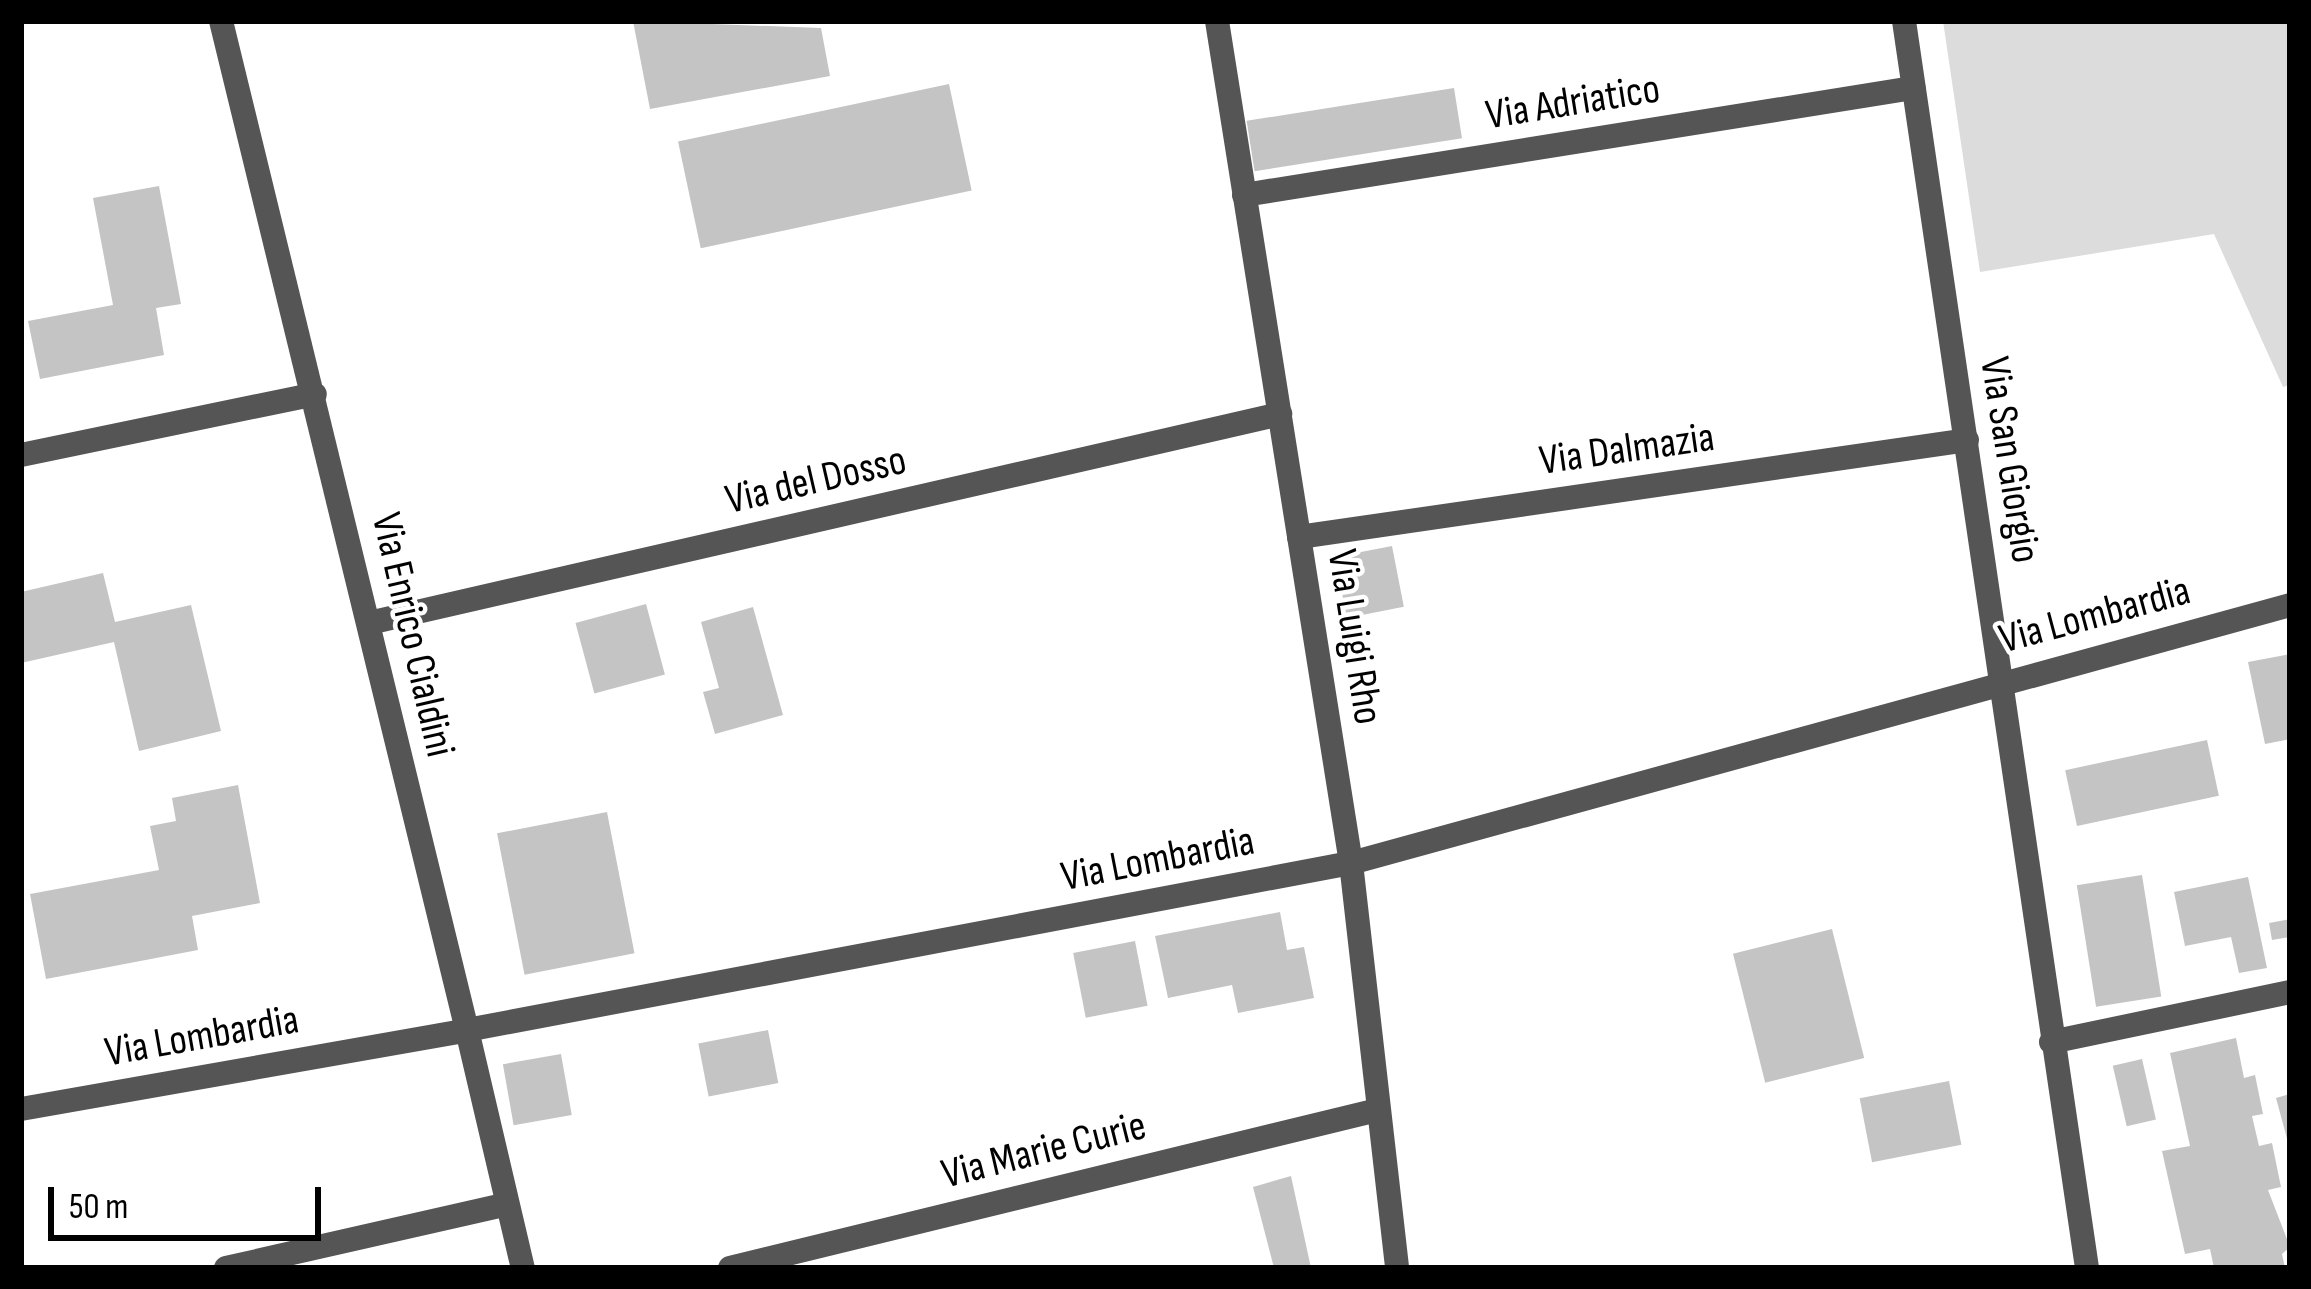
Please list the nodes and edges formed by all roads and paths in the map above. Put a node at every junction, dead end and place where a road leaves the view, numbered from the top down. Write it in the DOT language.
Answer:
graph roads {
  1 [pos="221,21"];
  2 [pos="1217,21"];
  3 [pos="1904,21"];
  4 [pos="1913,88"];
  5 [pos="1244,195"];
  6 [pos="314,394"];
  7 [pos="1280,414"];
  8 [pos="1967,440"];
  9 [pos="21,455"];
  10 [pos="1299,537"];
  11 [pos="2290,605"];
  12 [pos="369,623"];
  13 [pos="2003,680"];
  14 [pos="1351,863"];
  15 [pos="2290,992"];
  16 [pos="467,1030"];
  17 [pos="2051,1042"];
  18 [pos="21,1109"];
  19 [pos="1377,1110"];
  20 [pos="507,1204"];
  21 [pos="226,1268"];
  22 [pos="523,1268"];
  23 [pos="730,1268"];
  24 [pos="1397,1268"];
  25 [pos="2087,1268"];
  1 -- 6 [label="street, Via Enrico Cialdini"];
  2 -- 5 [label="street, Via Luigi Rho"];
  3 -- 4 [label="street, Via San Giorgio"];
  4 -- 5 [label="street, Via Adriatico"];
  4 -- 8 [label="street, Via San Giorgio"];
  5 -- 7 [label="street, Via Luigi Rho"];
  6 -- 9 [label="street"];
  6 -- 12 [label="street, Via Enrico Cialdini"];
  7 -- 10 [label="street, Via Luigi Rho"];
  7 -- 12 [label="street, Via del Dosso"];
  8 -- 10 [label="street, Via Dalmazia"];
  8 -- 13 [label="street, Via San Giorgio"];
  10 -- 14 [label="street, Via Luigi Rho"];
  11 -- 13 [label="street, Via Lombardia"];
  12 -- 16 [label="street, Via Enrico Cialdini"];
  13 -- 14 [label="street, Via Lombardia"];
  13 -- 17 [label="street, Via San Giorgio"];
  14 -- 16 [label="street, Via Lombardia"];
  14 -- 19 [label="street, Via Luigi Rho"];
  15 -- 17 [label="street"];
  16 -- 18 [label="street, Via Lombardia"];
  16 -- 20 [label="street, Via Enrico Cialdini"];
  17 -- 25 [label="street, Via San Giorgio"];
  19 -- 23 [label="street, Via Marie Curie"];
  19 -- 24 [label="street, Via Luigi Rho"];
  20 -- 21 [label="street"];
  20 -- 22 [label="street, Via Enrico Cialdini"];
}
